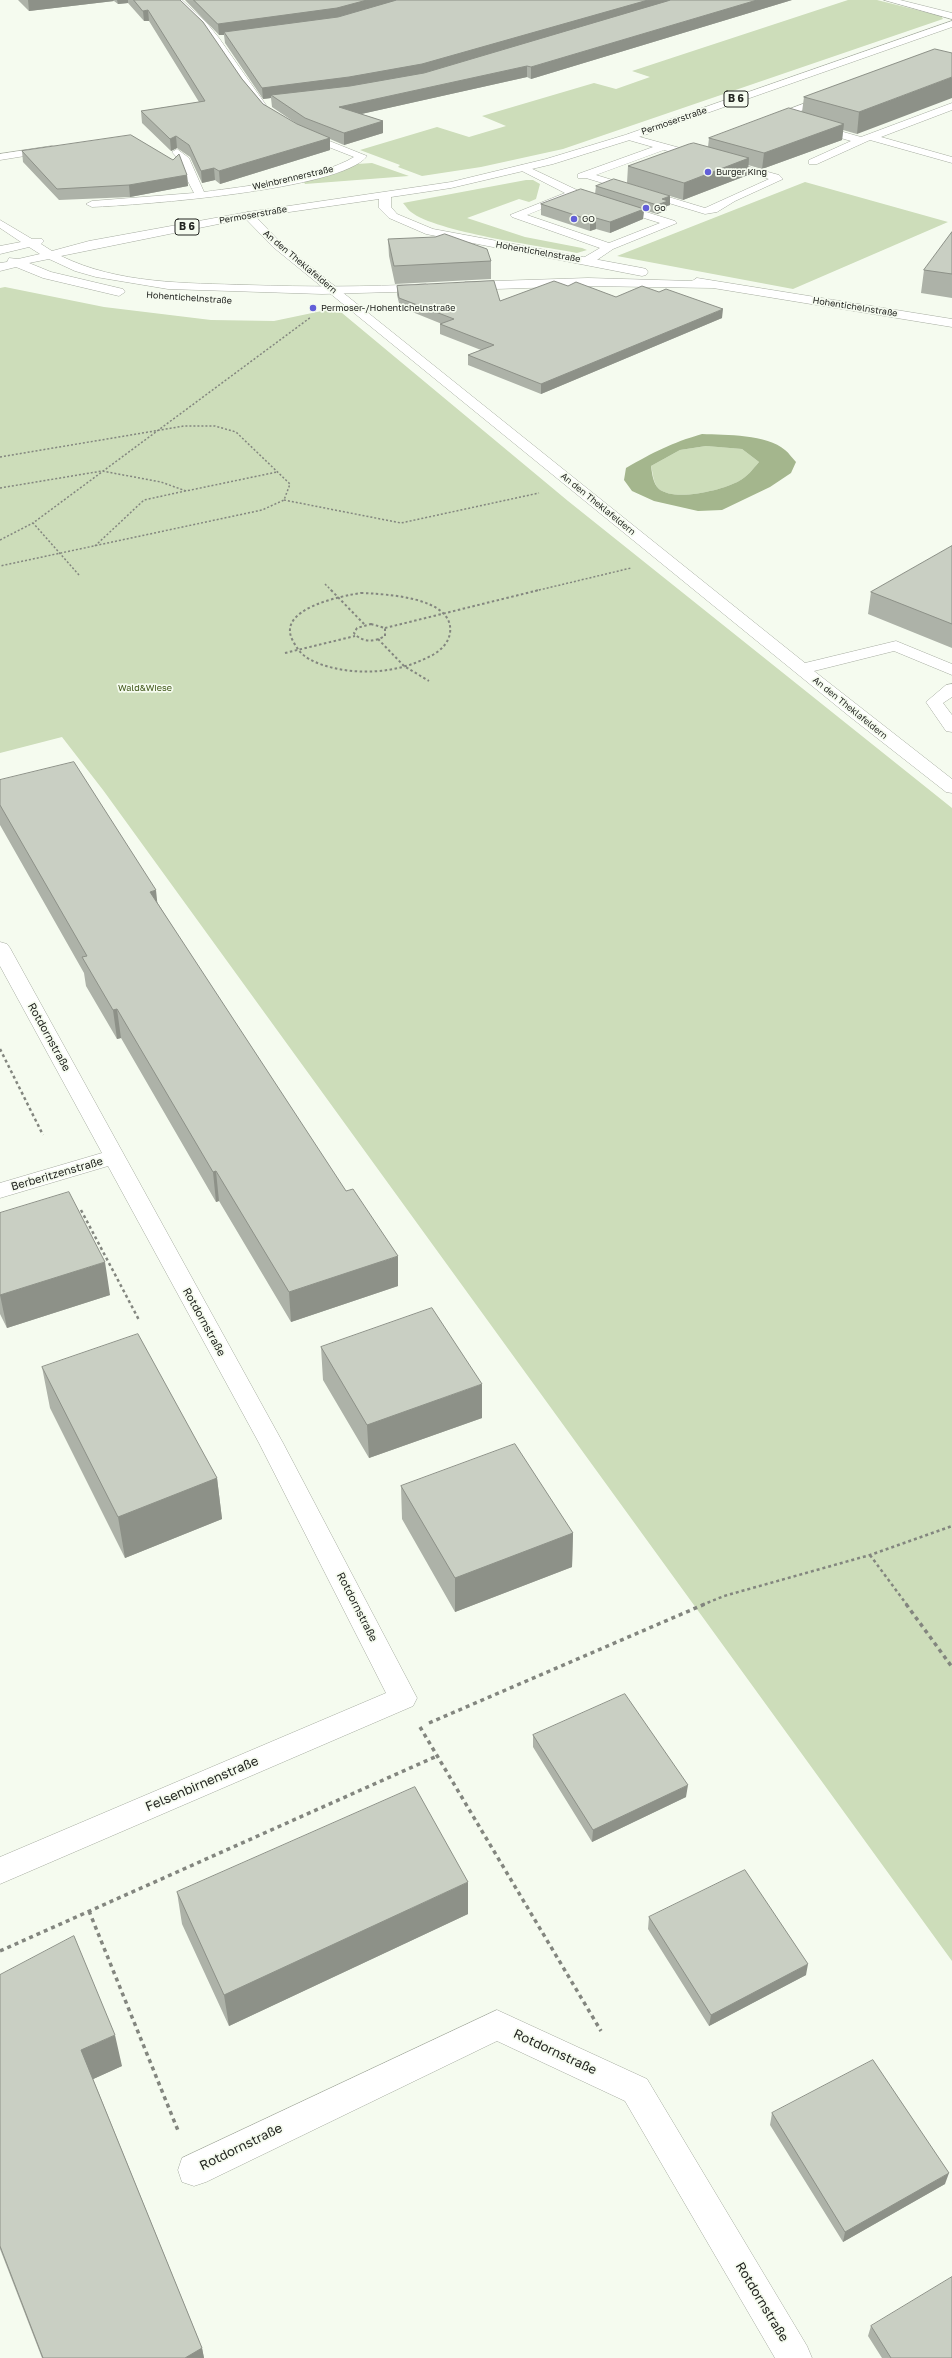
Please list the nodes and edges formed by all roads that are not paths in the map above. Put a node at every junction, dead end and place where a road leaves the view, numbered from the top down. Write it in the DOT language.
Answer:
graph roads {
  1 [pos="177,0"];
  2 [pos="889,0"];
  3 [pos="919,0"];
  4 [pos="906,4"];
  5 [pos="952,16"];
  6 [pos="952,24"];
  7 [pos="230,38"];
  8 [pos="216,40"];
  9 [pos="841,92"];
  10 [pos="952,106"];
  11 [pos="265,107"];
  12 [pos="289,126"];
  13 [pos="629,137"];
  14 [pos="866,139"];
  15 [pos="662,147"];
  16 [pos="57,148"];
  17 [pos="177,152"];
  18 [pos="0,157"];
  19 [pos="952,160"];
  20 [pos="813,162"];
  21 [pos="524,168"];
  22 [pos="508,172"];
  23 [pos="586,175"];
  24 [pos="554,183"];
  25 [pos="575,193"];
  26 [pos="385,194"];
  27 [pos="201,196"];
  28 [pos="283,198"];
  29 [pos="253,202"];
  30 [pos="92,204"];
  31 [pos="237,205"];
  32 [pos="248,215"];
  33 [pos="0,223"];
  34 [pos="50,239"];
  35 [pos="29,243"];
  36 [pos="609,246"];
  37 [pos="0,250"];
  38 [pos="0,254"];
  39 [pos="49,255"];
  40 [pos="587,261"];
  41 [pos="16,263"];
  42 [pos="0,266"];
  43 [pos="711,285"];
  44 [pos="454,286"];
  45 [pos="438,287"];
  46 [pos="337,293"];
  47 [pos="131,294"];
  48 [pos="254,302"];
  49 [pos="952,323"];
  50 [pos="802,670"];
  51 [pos="952,670"];
  52 [pos="952,689"];
  53 [pos="952,727"];
  54 [pos="952,788"];
  55 [pos="0,948"];
  56 [pos="114,1157"];
  57 [pos="0,1191"];
  58 [pos="403,1698"];
  59 [pos="0,1871"];
  60 [pos="194,2170"];
  61 [pos="795,2358"];
  1 -- 8 [label="main road"];
  2 -- 4 [label="main road"];
  3 -- 4 [label="main road"];
  4 -- 5 [label="main road"];
  6 -- 13 [label="main road, Permoserstraße / B 6"];
  7 -- 8 [label="main road"];
  8 -- 11 [label="main road"];
  9 -- 14 [label="main road"];
  10 -- 14 [label="main road"];
  12 -- 27 [label="main road, Weinbrennerstraße"];
  13 -- 15 [label="main road"];
  13 -- 21 [label="main road, Permoserstraße / B 6"];
  14 -- 19 [label="main road"];
  14 -- 20 [label="main road"];
  15 -- 23 [label="main road"];
  15 -- 23 [label="main road"];
  16 -- 18 [label="main road"];
  17 -- 27 [label="main road"];
  21 -- 22 [label="main road, Permoserstraße / B 6"];
  21 -- 24 [label="main road"];
  22 -- 26 [label="main road, Permoserstraße / B 6"];
  22 -- 28 [label="main road, Permoserstraße / B 6"];
  23 -- 24 [label="main road"];
  24 -- 25 [label="main road"];
  25 -- 36 [label="main road"];
  25 -- 36 [label="main road"];
  26 -- 32 [label="main road, Permoserstraße / B 6"];
  26 -- 40 [label="main road, Hohentichelnstraße"];
  27 -- 30 [label="main road, Weinbrennerstraße"];
  29 -- 31 [label="main road, Permoserstraße"];
  32 -- 39 [label="main road, Permoserstraße / B 6"];
  32 -- 46 [label="main road, An den Theklafeldern"];
  33 -- 35 [label="main road, Hohentichelnstraße"];
  34 -- 35 [label="main road"];
  35 -- 37 [label="main road"];
  35 -- 39 [label="main road, Hohentichelnstraße"];
  36 -- 40 [label="main road"];
  38 -- 41 [label="main road, Hohentichelnstraße"];
  39 -- 41 [label="main road, Permoserstraße / B 6"];
  39 -- 46 [label="main road, Hohentichelnstraße"];
  40 -- 43 [label="main road, Hohentichelnstraße"];
  41 -- 42 [label="main road, Permoserstraße / B 6"];
  41 -- 47 [label="main road, Hohentichelnstraße"];
  43 -- 44 [label="main road, Hohentichelnstraße"];
  43 -- 49 [label="main road, Hohentichelnstraße"];
  45 -- 46 [label="main road, Hohentichelnstraße"];
  46 -- 48 [label="main road, Hohentichelnstraße"];
  46 -- 50 [label="main road, An den Theklafeldern"];
  50 -- 51 [label="main road"];
  50 -- 54 [label="main road, An den Theklafeldern"];
  52 -- 53 [label="main road"];
  55 -- 56 [label="main road, Rotdornstraße"];
  56 -- 57 [label="main road, Berberitzenstraße"];
  56 -- 58 [label="main road, Rotdornstraße"];
  58 -- 59 [label="main road, Felsenbirnenstraße"];
  60 -- 61 [label="main road, Rotdornstraße"];
}
